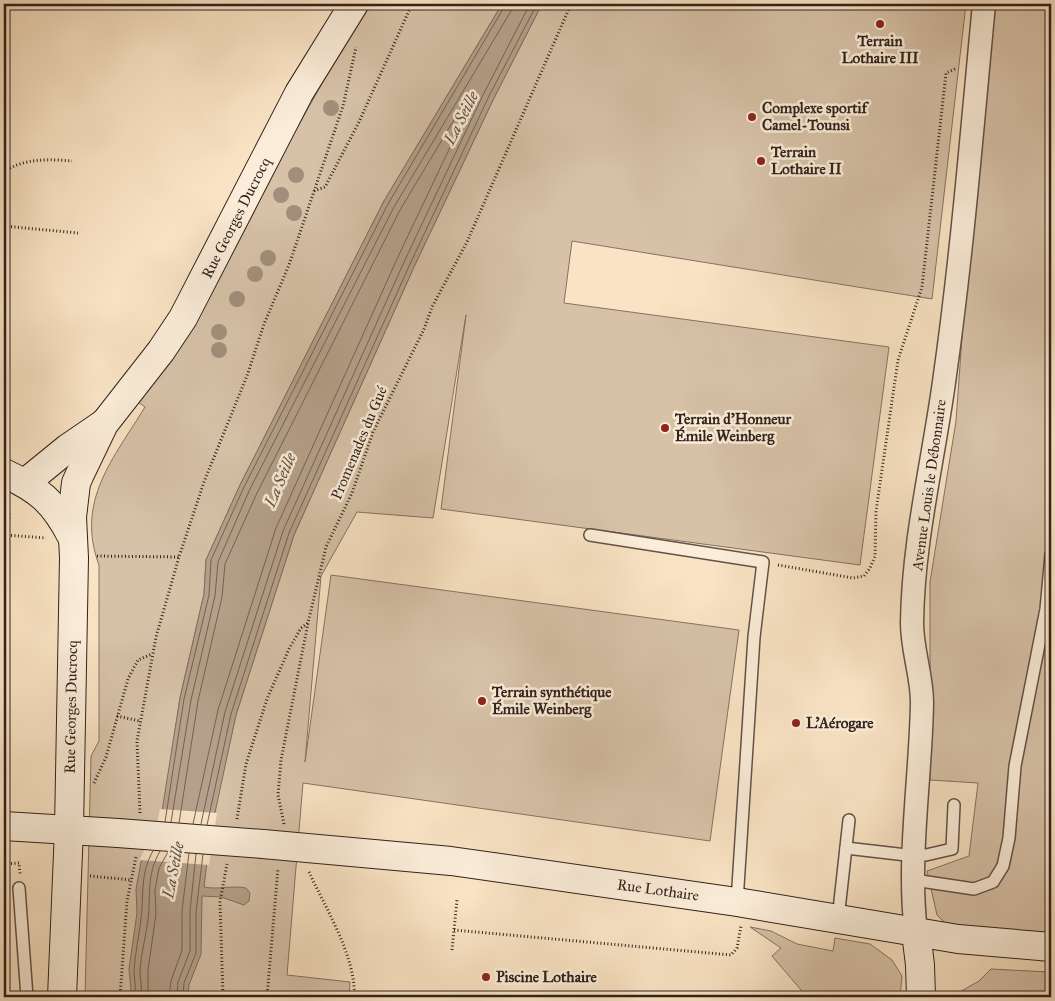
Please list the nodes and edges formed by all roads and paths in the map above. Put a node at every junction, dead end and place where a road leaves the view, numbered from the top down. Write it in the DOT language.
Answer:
graph roads {
  1 [pos="354,4"];
  2 [pos="412,4"];
  3 [pos="571,4"];
  4 [pos="984,4"];
  5 [pos="359,37"];
  6 [pos="978,68"];
  7 [pos="72,161"];
  8 [pos="4,172"];
  9 [pos="314,191"];
  10 [pos="4,226"];
  11 [pos="78,233"];
  12 [pos="104,424"];
  13 [pos="14,478"];
  14 [pos="4,509"];
  15 [pos="6,524"];
  16 [pos="4,531"];
  17 [pos="590,535"];
  18 [pos="72,537"];
  19 [pos="1051,555"];
  20 [pos="763,562"];
  21 [pos="308,623"];
  22 [pos="117,716"];
  23 [pos="140,721"];
  24 [pos="954,805"];
  25 [pos="69,817"];
  26 [pos="850,820"];
  27 [pos="236,824"];
  28 [pos="4,826"];
  29 [pos="846,848"];
  30 [pos="279,851"];
  31 [pos="915,855"];
  32 [pos="228,858"];
  33 [pos="4,864"];
  34 [pos="111,878"];
  35 [pos="132,880"];
  36 [pos="914,880"];
  37 [pos="19,888"];
  38 [pos="457,900"];
  39 [pos="740,902"];
  40 [pos="838,919"];
  41 [pos="454,930"];
  42 [pos="916,932"];
  43 [pos="1051,947"];
  44 [pos="452,950"];
  45 [pos="27,997"];
  46 [pos="62,997"];
  47 [pos="223,997"];
  48 [pos="267,997"];
  49 [pos="354,997"];
  50 [pos="921,997"];
  1 -- 12 [label="street, Rue Georges Ducrocq"];
  2 -- 9 [label="path"];
  3 -- 21 [label="path, Promenades du Gué"];
  4 -- 6 [label="street, Avenue Louis le Débonnaire"];
  5 -- 9 [label="path"];
  6 -- 20 [label="path"];
  6 -- 31 [label="street, Avenue Louis le Débonnaire"];
  7 -- 8 [label="path"];
  9 -- 22 [label="path"];
  10 -- 11 [label="path"];
  12 -- 13 [label="street, Rue Georges Ducrocq"];
  12 -- 18 [label="street, Rue Georges Ducrocq"];
  13 -- 18 [label="street"];
  14 -- 15 [label="path"];
  15 -- 16 [label="path"];
  17 -- 20 [label="lane"];
  18 -- 25 [label="street, Rue Georges Ducrocq"];
  19 -- 36 [label="lane"];
  20 -- 39 [label="lane"];
  21 -- 27 [label="path"];
  21 -- 30 [label="path, Promenades du Gué"];
  22 -- 23 [label="path"];
  22 -- 25 [label="path"];
  24 -- 31 [label="lane"];
  25 -- 28 [label="street, Rue Lothaire"];
  25 -- 30 [label="street, Rue Lothaire, bridge"];
  25 -- 46 [label="street, Rue Georges Ducrocq"];
  26 -- 29 [label="lane"];
  29 -- 31 [label="lane"];
  29 -- 40 [label="lane"];
  30 -- 39 [label="street, Rue Lothaire"];
  30 -- 48 [label="path"];
  30 -- 49 [label="path"];
  31 -- 36 [label="street, Avenue Louis le Débonnaire"];
  32 -- 47 [label="path"];
  33 -- 37 [label="path"];
  34 -- 35 [label="path"];
  36 -- 42 [label="street, Avenue Louis le Débonnaire"];
  37 -- 45 [label="lane"];
  38 -- 41 [label="path"];
  39 -- 40 [label="street, Rue Lothaire"];
  39 -- 41 [label="path"];
  40 -- 42 [label="street, Rue Lothaire"];
  41 -- 44 [label="path"];
  42 -- 43 [label="street, Rue Lothaire"];
  42 -- 50 [label="street, Avenue Louis le Débonnaire"];
}
